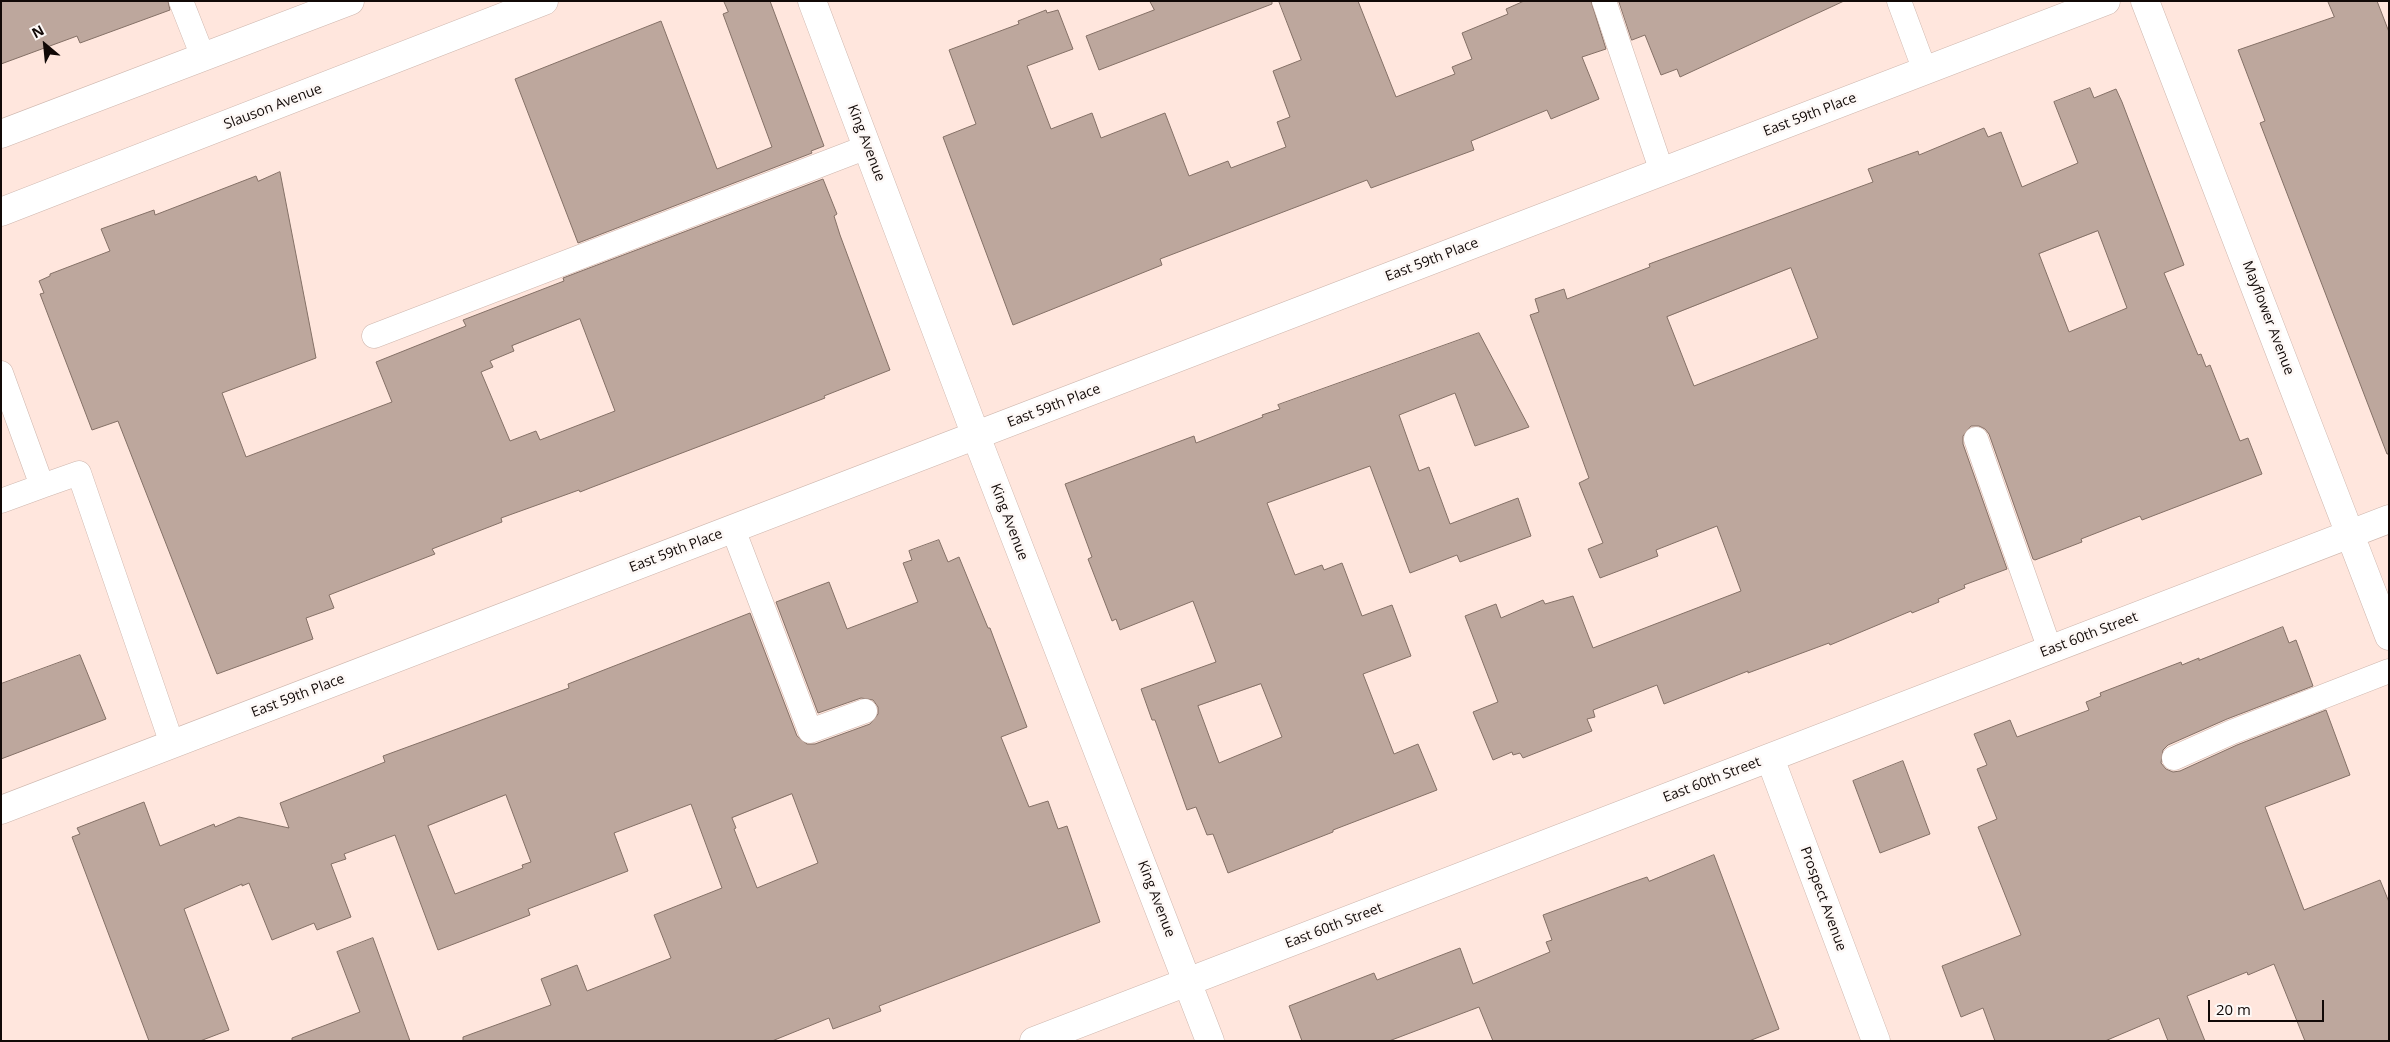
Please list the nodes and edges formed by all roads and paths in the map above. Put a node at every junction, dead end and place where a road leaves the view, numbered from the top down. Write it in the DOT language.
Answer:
graph roads {
  1 [pos="181,1"];
  2 [pos="350,1"];
  3 [pos="544,1"];
  4 [pos="812,1"];
  5 [pos="1604,1"];
  6 [pos="1900,1"];
  7 [pos="2106,1"];
  8 [pos="2145,1"];
  9 [pos="203,57"];
  10 [pos="1925,71"];
  11 [pos="1,134"];
  12 [pos="867,147"];
  13 [pos="1662,172"];
  14 [pos="1,212"];
  15 [pos="374,336"];
  16 [pos="1,373"];
  17 [pos="976,436"];
  18 [pos="1976,439"];
  19 [pos="42,486"];
  20 [pos="1,501"];
  21 [pos="2389,520"];
  22 [pos="733,529"];
  23 [pos="2351,534"];
  24 [pos="2389,636"];
  25 [pos="2050,650"];
  26 [pos="2389,671"];
  27 [pos="865,711"];
  28 [pos="172,744"];
  29 [pos="1770,758"];
  30 [pos="2174,758"];
  31 [pos="1,810"];
  32 [pos="1188,982"];
  33 [pos="1034,1041"];
  34 [pos="1210,1041"];
  35 [pos="1876,1041"];
  1 -- 9 [label="lane"];
  2 -- 9 [label="street"];
  3 -- 14 [label="street, Slauson Avenue"];
  4 -- 12 [label="street, King Avenue"];
  5 -- 13 [label="lane"];
  6 -- 10 [label="lane"];
  7 -- 10 [label="street, East 59th Place"];
  8 -- 23 [label="street, Mayflower Avenue"];
  9 -- 11 [label="street"];
  10 -- 13 [label="street, East 59th Place"];
  12 -- 15 [label="lane"];
  12 -- 17 [label="street, King Avenue"];
  13 -- 17 [label="street, East 59th Place"];
  16 -- 19 [label="lane"];
  17 -- 22 [label="street, East 59th Place"];
  17 -- 32 [label="street, King Avenue"];
  18 -- 25 [label="lane"];
  19 -- 20 [label="lane"];
  19 -- 28 [label="lane"];
  21 -- 23 [label="street, East 60th Street"];
  22 -- 27 [label="lane"];
  22 -- 28 [label="street, East 59th Place"];
  23 -- 24 [label="street, Mayflower Avenue"];
  23 -- 25 [label="street, East 60th Street"];
  25 -- 29 [label="street, East 60th Street"];
  26 -- 30 [label="lane"];
  28 -- 31 [label="street, East 59th Place"];
  29 -- 32 [label="street, East 60th Street"];
  29 -- 35 [label="street, Prospect Avenue"];
  32 -- 33 [label="street, East 60th Street"];
  32 -- 34 [label="street, King Avenue"];
}
